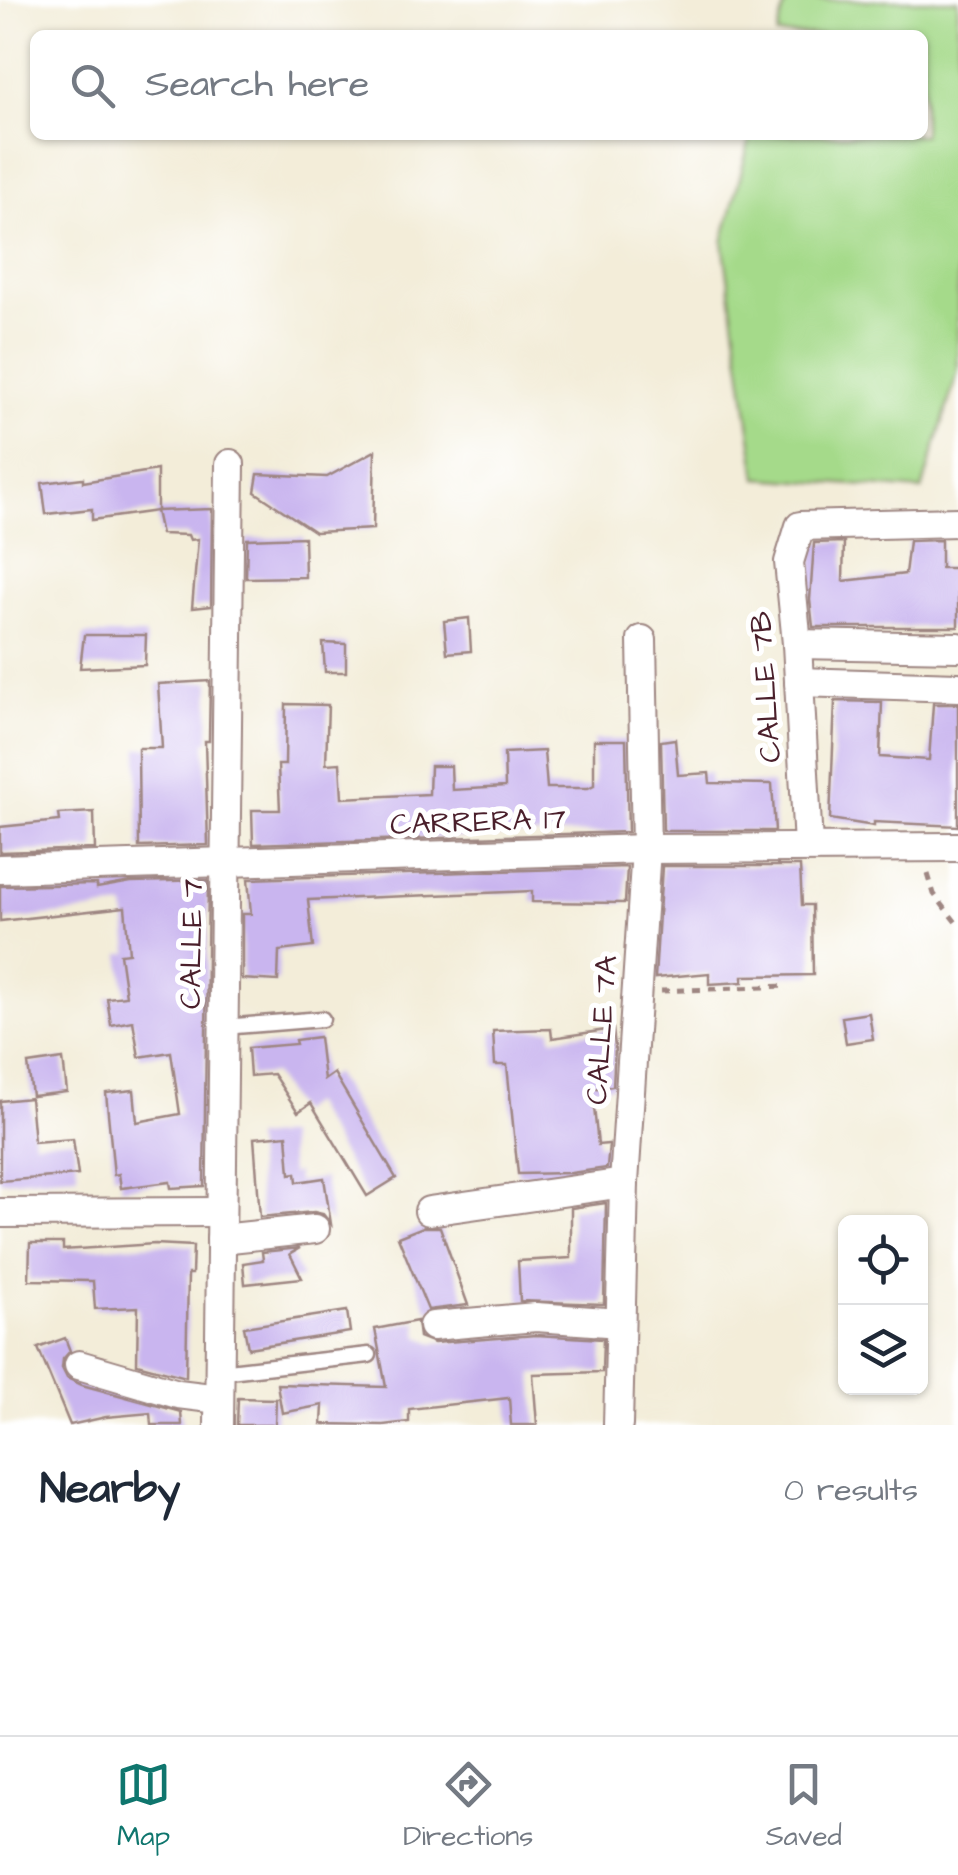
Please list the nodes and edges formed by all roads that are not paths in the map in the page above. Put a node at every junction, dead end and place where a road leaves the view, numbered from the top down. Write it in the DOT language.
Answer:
graph roads {
  1 [pos="230,464"];
  2 [pos="958,522"];
  3 [pos="642,640"];
  4 [pos="797,644"];
  5 [pos="958,648"];
  6 [pos="799,682"];
  7 [pos="958,687"];
  8 [pos="808,846"];
  9 [pos="958,848"];
  10 [pos="646,849"];
  11 [pos="225,862"];
  12 [pos="0,869"];
  13 [pos="322,1019"];
  14 [pos="223,1027"];
  15 [pos="624,1183"];
  16 [pos="428,1211"];
  17 [pos="0,1213"];
  18 [pos="221,1225"];
  19 [pos="315,1229"];
  20 [pos="620,1323"];
  21 [pos="433,1326"];
  22 [pos="370,1355"];
  23 [pos="78,1365"];
  24 [pos="219,1399"];
  25 [pos="618,1425"];
  1 -- 11 [label="street, CALLE 7"];
  2 -- 4 [label="street, CALLE 7B"];
  3 -- 10 [label="street, CALLE 7A"];
  4 -- 5 [label="street"];
  4 -- 6 [label="street, CALLE 7B"];
  6 -- 7 [label="street"];
  6 -- 8 [label="street, CALLE 7B"];
  8 -- 9 [label="street, CARRERA 17"];
  8 -- 10 [label="street, CARRERA 17"];
  10 -- 11 [label="street, CARRERA 17"];
  10 -- 15 [label="street, CALLE 7A"];
  11 -- 12 [label="street, CARRERA 17"];
  11 -- 14 [label="street, CALLE 7"];
  13 -- 14 [label="lane"];
  14 -- 18 [label="street, CALLE 7"];
  15 -- 16 [label="street"];
  15 -- 20 [label="street, CALLE 7A"];
  17 -- 18 [label="street"];
  18 -- 19 [label="street"];
  18 -- 24 [label="street, CALLE 7"];
  20 -- 21 [label="street"];
  20 -- 25 [label="street, CALLE 7A"];
  22 -- 24 [label="lane"];
  23 -- 24 [label="street"];
}
